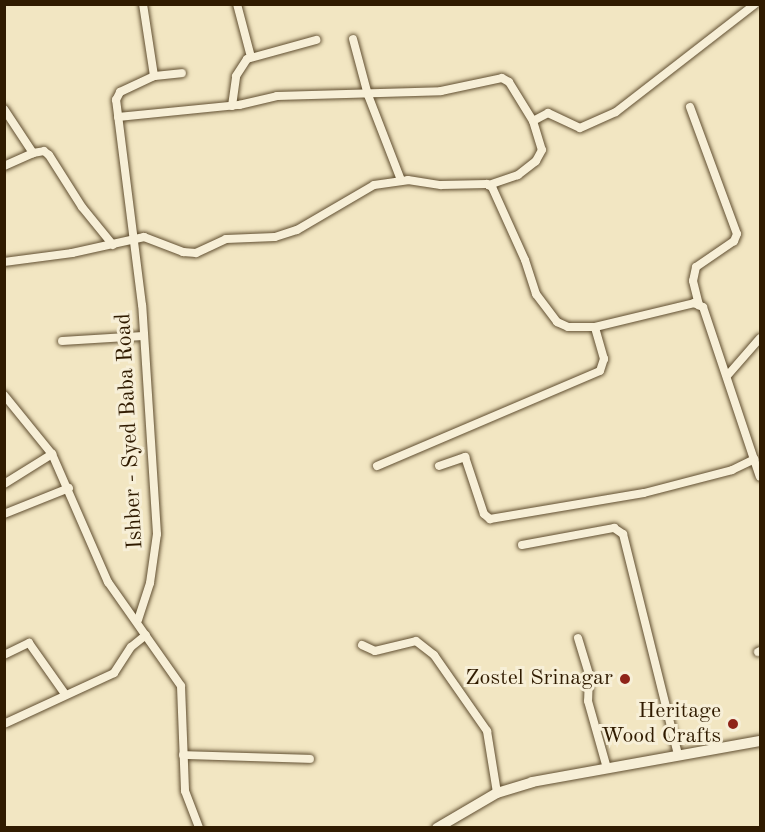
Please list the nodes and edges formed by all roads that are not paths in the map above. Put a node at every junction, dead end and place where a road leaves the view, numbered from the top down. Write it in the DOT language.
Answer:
graph roads {
  1 [pos="143,4"];
  2 [pos="237,4"];
  3 [pos="755,4"];
  4 [pos="353,39"];
  5 [pos="316,40"];
  6 [pos="251,57"];
  7 [pos="182,73"];
  8 [pos="154,76"];
  9 [pos="368,95"];
  10 [pos="232,106"];
  11 [pos="690,107"];
  12 [pos="4,109"];
  13 [pos="118,117"];
  14 [pos="533,121"];
  15 [pos="33,153"];
  16 [pos="4,166"];
  17 [pos="400,180"];
  18 [pos="489,185"];
  19 [pos="134,239"];
  20 [pos="113,245"];
  21 [pos="4,262"];
  22 [pos="699,305"];
  23 [pos="595,327"];
  24 [pos="143,336"];
  25 [pos="760,338"];
  26 [pos="62,341"];
  27 [pos="727,376"];
  28 [pos="4,395"];
  29 [pos="8,403"];
  30 [pos="52,454"];
  31 [pos="755,459"];
  32 [pos="377,466"];
  33 [pos="439,466"];
  34 [pos="760,477"];
  35 [pos="4,484"];
  36 [pos="69,488"];
  37 [pos="4,513"];
  38 [pos="522,545"];
  39 [pos="138,620"];
  40 [pos="146,635"];
  41 [pos="578,638"];
  42 [pos="362,645"];
  43 [pos="4,655"];
  44 [pos="65,694"];
  45 [pos="6,723"];
  46 [pos="760,741"];
  47 [pos="183,755"];
  48 [pos="678,755"];
  49 [pos="310,759"];
  50 [pos="607,768"];
  51 [pos="497,793"];
  52 [pos="200,828"];
  53 [pos="437,828"];
  1 -- 8 [label="street"];
  2 -- 6 [label="street"];
  3 -- 14 [label="street"];
  4 -- 9 [label="street"];
  5 -- 6 [label="street"];
  6 -- 10 [label="street"];
  7 -- 8 [label="street"];
  8 -- 13 [label="street, Ishber - Syed Baba Road"];
  9 -- 10 [label="street"];
  9 -- 14 [label="street"];
  9 -- 17 [label="street"];
  10 -- 13 [label="street"];
  11 -- 22 [label="street"];
  12 -- 15 [label="street"];
  13 -- 19 [label="street, Ishber - Syed Baba Road"];
  14 -- 18 [label="street"];
  15 -- 16 [label="street"];
  15 -- 20 [label="street"];
  17 -- 18 [label="street"];
  17 -- 19 [label="street"];
  18 -- 23 [label="street"];
  19 -- 20 [label="street"];
  19 -- 24 [label="street, Ishber - Syed Baba Road"];
  20 -- 21 [label="street"];
  22 -- 23 [label="street"];
  22 -- 27 [label="street"];
  23 -- 32 [label="street"];
  24 -- 26 [label="street"];
  24 -- 39 [label="street, Ishber - Syed Baba Road"];
  25 -- 27 [label="street"];
  27 -- 31 [label="street"];
  28 -- 29 [label="street, Ishber - Syed Baba Road"];
  29 -- 30 [label="street, Ishber - Syed Baba Road"];
  30 -- 35 [label="street"];
  30 -- 36 [label="street, Ishber - Syed Baba Road"];
  31 -- 33 [label="street"];
  31 -- 34 [label="street"];
  36 -- 37 [label="street"];
  36 -- 39 [label="street, Ishber - Syed Baba Road"];
  38 -- 48 [label="street"];
  39 -- 40 [label="street, Ishber - Syed Baba Road"];
  40 -- 44 [label="street"];
  40 -- 47 [label="street, Ishber - Syed Baba Road"];
  41 -- 50 [label="street"];
  42 -- 51 [label="street"];
  43 -- 44 [label="street"];
  44 -- 45 [label="street"];
  46 -- 48 [label="main road"];
  47 -- 49 [label="street"];
  47 -- 52 [label="street, Ishber - Syed Baba Road"];
  48 -- 50 [label="main road"];
  50 -- 51 [label="main road"];
  51 -- 53 [label="main road"];
}
